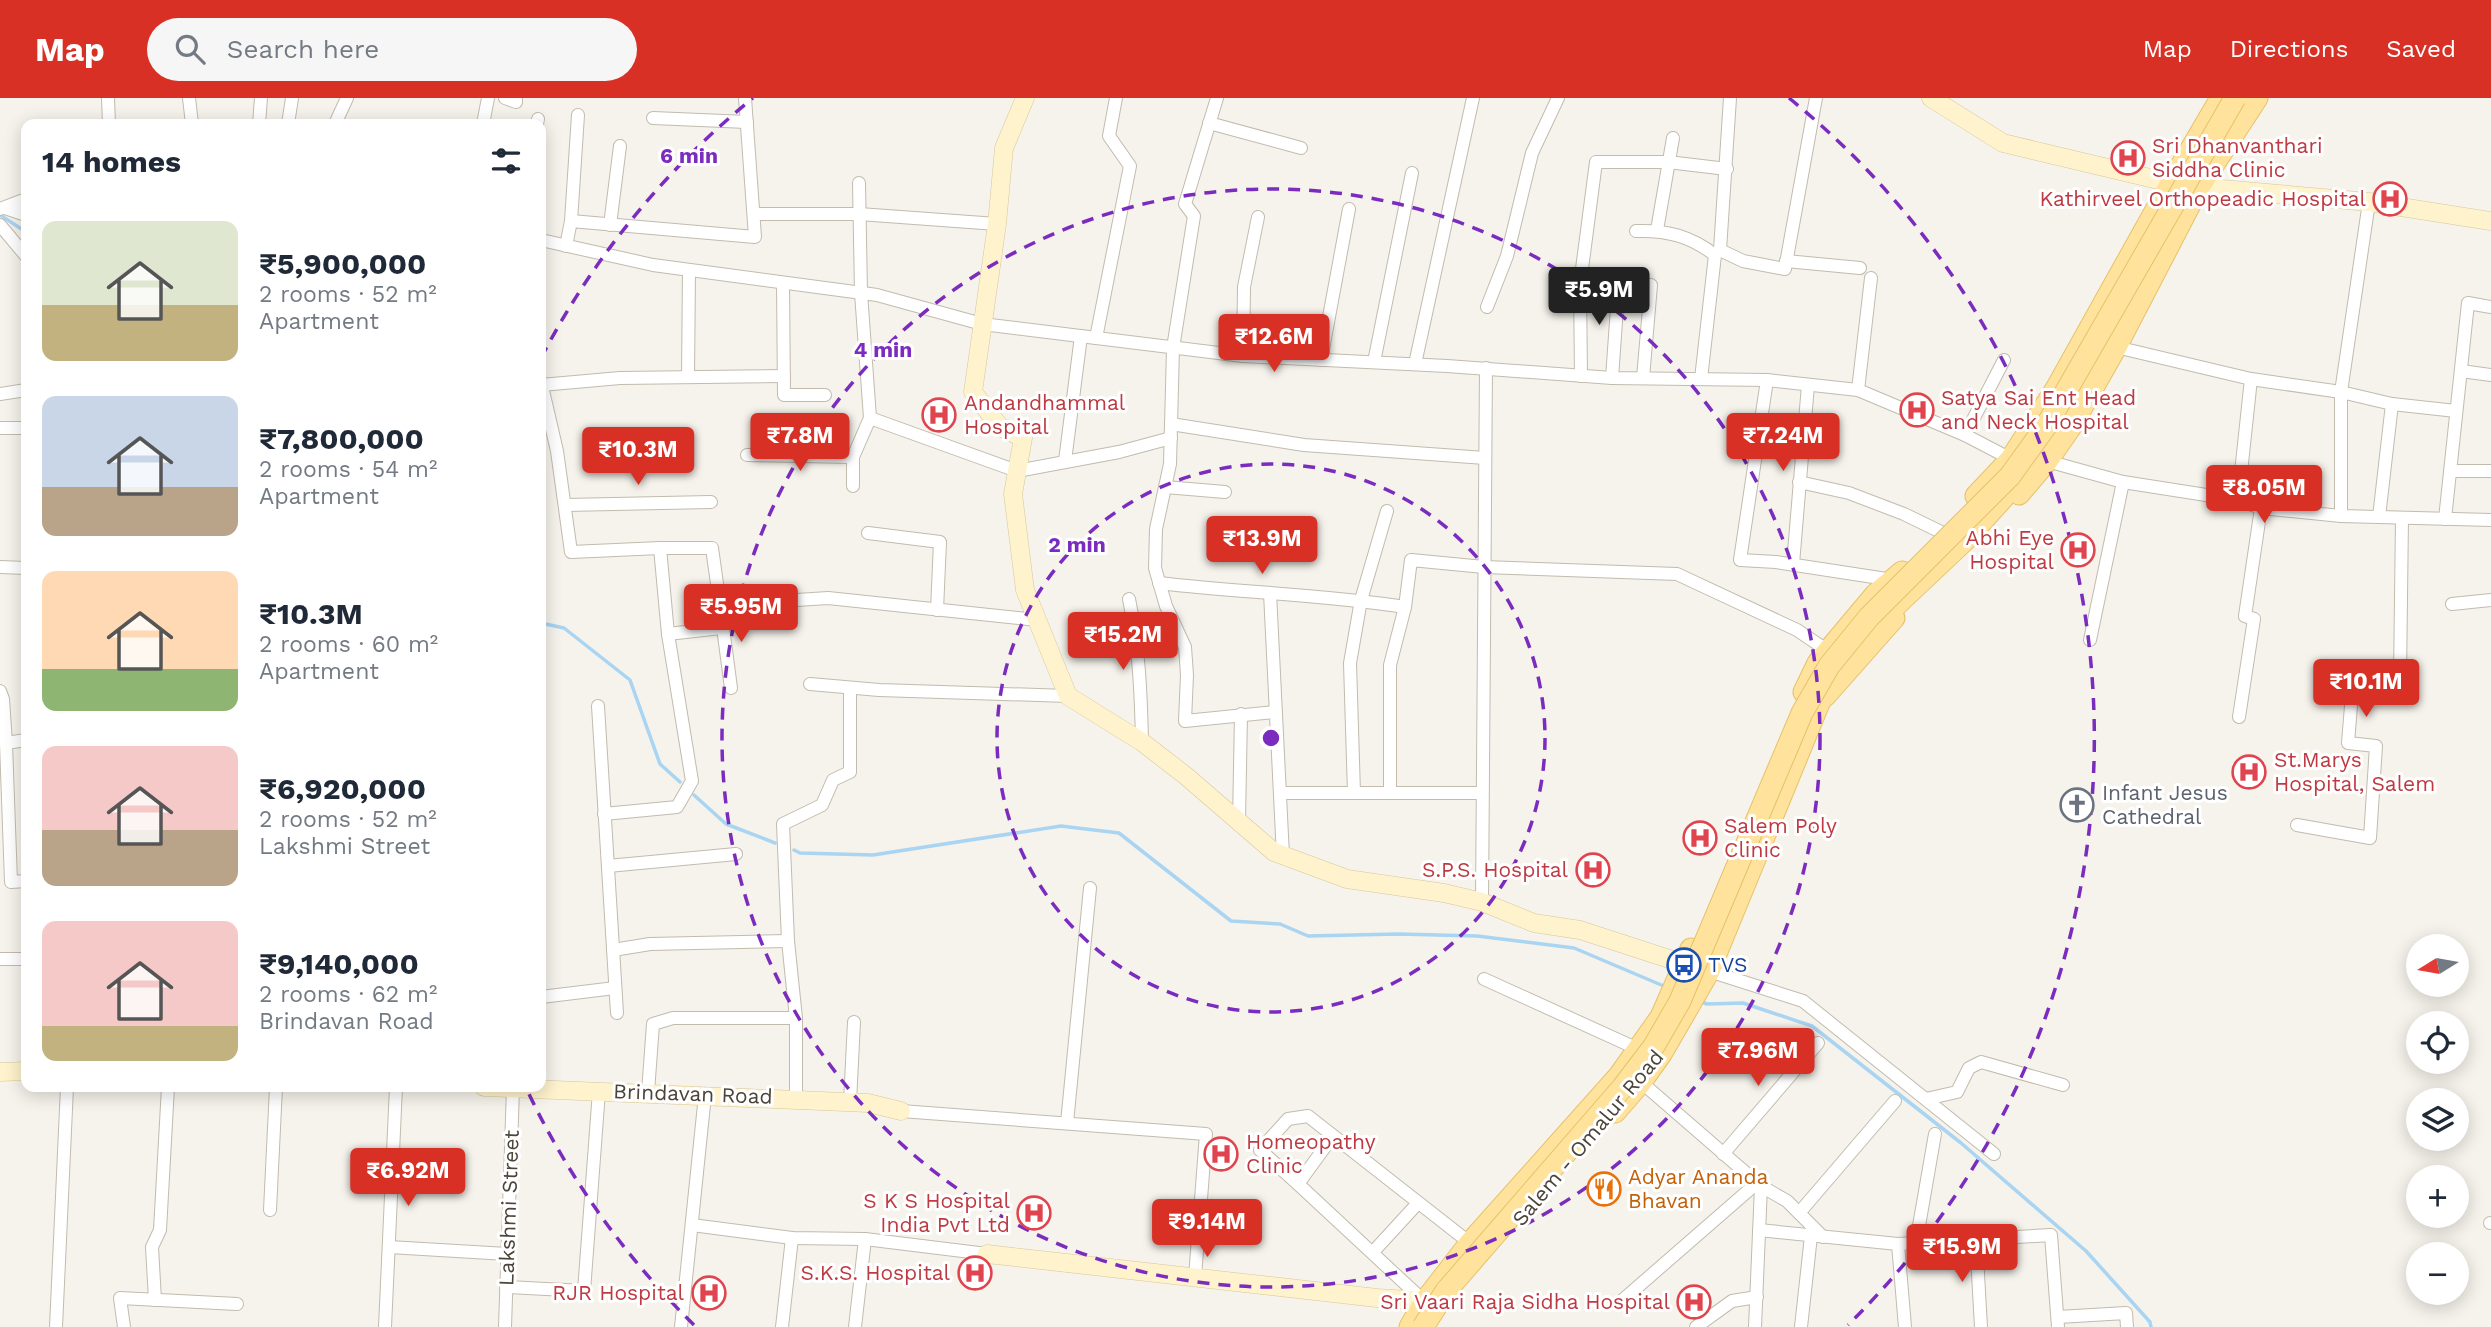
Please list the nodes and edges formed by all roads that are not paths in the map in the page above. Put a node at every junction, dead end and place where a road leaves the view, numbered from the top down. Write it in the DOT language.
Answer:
graph roads {
  1 [pos="108,98"];
  2 [pos="189,98"];
  3 [pos="261,98"];
  4 [pos="292,98"];
  5 [pos="347,98"];
  6 [pos="488,98"];
  7 [pos="505,98"];
  8 [pos="516,98"];
  9 [pos="745,98"];
  10 [pos="1025,98"];
  11 [pos="1116,98"];
  12 [pos="1217,98"];
  13 [pos="1473,98"];
  14 [pos="1558,98"];
  15 [pos="1730,98"];
  16 [pos="1816,98"];
  17 [pos="1931,98"];
  18 [pos="2221,98"];
  19 [pos="2235,98"];
  20 [pos="2245,98"];
  21 [pos="2257,98"];
  22 [pos="578,116"];
  23 [pos="653,118"];
  24 [pos="109,119"];
  25 [pos="191,119"];
  26 [pos="259,119"];
  27 [pos="289,119"];
  28 [pos="337,119"];
  29 [pos="484,119"];
  30 [pos="747,122"];
  31 [pos="1209,123"];
  32 [pos="1673,138"];
  33 [pos="620,146"];
  34 [pos="1301,148"];
  35 [pos="1668,162"];
  36 [pos="1727,169"];
  37 [pos="1412,173"];
  38 [pos="859,183"];
  39 [pos="2171,183"];
  40 [pos="2199,187"];
  41 [pos="21,201"];
  42 [pos="2369,202"];
  43 [pos="2,208"];
  44 [pos="1349,209"];
  45 [pos="21,214"];
  46 [pos="754,214"];
  47 [pos="859,214"];
  48 [pos="1258,217"];
  49 [pos="571,221"];
  50 [pos="2491,221"];
  51 [pos="998,224"];
  52 [pos="0,225"];
  53 [pos="610,225"];
  54 [pos="1657,230"];
  55 [pos="1636,231"];
  56 [pos="546,241"];
  57 [pos="566,246"];
  58 [pos="21,250"];
  59 [pos="1717,252"];
  60 [pos="1786,261"];
  61 [pos="1860,268"];
  62 [pos="689,270"];
  63 [pos="1871,278"];
  64 [pos="1619,279"];
  65 [pos="783,283"];
  66 [pos="1651,285"];
  67 [pos="861,293"];
  68 [pos="1487,307"];
  69 [pos="2491,307"];
  70 [pos="982,324"];
  71 [pos="1082,336"];
  72 [pos="1096,338"];
  73 [pos="2116,347"];
  74 [pos="1173,348"];
  75 [pos="1242,356"];
  76 [pos="1321,360"];
  77 [pos="2004,360"];
  78 [pos="1374,362"];
  79 [pos="1415,364"];
  80 [pos="1486,368"];
  81 [pos="2461,371"];
  82 [pos="2491,375"];
  83 [pos="784,376"];
  84 [pos="1581,376"];
  85 [pos="688,377"];
  86 [pos="1612,378"];
  87 [pos="1643,378"];
  88 [pos="1701,379"];
  89 [pos="2251,379"];
  90 [pos="1767,380"];
  91 [pos="546,383"];
  92 [pos="1808,385"];
  93 [pos="1858,390"];
  94 [pos="21,391"];
  95 [pos="2341,392"];
  96 [pos="0,394"];
  97 [pos="825,395"];
  98 [pos="546,404"];
  99 [pos="2392,404"];
  100 [pos="2456,411"];
  101 [pos="870,418"];
  102 [pos="0,428"];
  103 [pos="21,428"];
  104 [pos="1171,431"];
  105 [pos="1965,435"];
  106 [pos="747,454"];
  107 [pos="853,457"];
  108 [pos="1485,458"];
  109 [pos="2011,459"];
  110 [pos="1065,461"];
  111 [pos="2047,461"];
  112 [pos="1017,471"];
  113 [pos="2450,471"];
  114 [pos="2491,471"];
  115 [pos="1799,482"];
  116 [pos="2123,482"];
  117 [pos="853,486"];
  118 [pos="1165,487"];
  119 [pos="1224,492"];
  120 [pos="2238,500"];
  121 [pos="711,502"];
  122 [pos="565,505"];
  123 [pos="2261,508"];
  124 [pos="1387,511"];
  125 [pos="2341,516"];
  126 [pos="2379,517"];
  127 [pos="2402,518"];
  128 [pos="2445,519"];
  129 [pos="2491,520"];
  130 [pos="1941,532"];
  131 [pos="868,533"];
  132 [pos="660,548"];
  133 [pos="1793,564"];
  134 [pos="0,567"];
  135 [pos="1484,567"];
  136 [pos="21,568"];
  137 [pos="1895,580"];
  138 [pos="1159,583"];
  139 [pos="1270,593"];
  140 [pos="1129,599"];
  141 [pos="1361,600"];
  142 [pos="2491,600"];
  143 [pos="2452,604"];
  144 [pos="720,605"];
  145 [pos="1405,607"];
  146 [pos="937,610"];
  147 [pos="1037,620"];
  148 [pos="722,628"];
  149 [pos="668,634"];
  150 [pos="2090,640"];
  151 [pos="1828,651"];
  152 [pos="810,684"];
  153 [pos="731,688"];
  154 [pos="850,688"];
  155 [pos="0,691"];
  156 [pos="1068,696"];
  157 [pos="1819,703"];
  158 [pos="598,706"];
  159 [pos="1275,712"];
  160 [pos="1241,714"];
  161 [pos="2239,717"];
  162 [pos="4,739"];
  163 [pos="1142,742"];
  164 [pos="1280,793"];
  165 [pos="1354,793"];
  166 [pos="1390,793"];
  167 [pos="1482,793"];
  168 [pos="604,814"];
  169 [pos="1239,821"];
  170 [pos="2297,825"];
  171 [pos="736,854"];
  172 [pos="1283,856"];
  173 [pos="608,866"];
  174 [pos="21,881"];
  175 [pos="1090,888"];
  176 [pos="1482,902"];
  177 [pos="788,941"];
  178 [pos="613,950"];
  179 [pos="0,959"];
  180 [pos="21,959"];
  181 [pos="1684,965"];
  182 [pos="1709,971"];
  183 [pos="1484,979"];
  184 [pos="615,988"];
  185 [pos="546,996"];
  186 [pos="617,1013"];
  187 [pos="796,1018"];
  188 [pos="854,1022"];
  189 [pos="1818,1044"];
  190 [pos="1638,1049"];
  191 [pos="0,1072"];
  192 [pos="21,1072"];
  193 [pos="1641,1082"];
  194 [pos="2063,1085"];
  195 [pos="546,1089"];
  196 [pos="599,1091"];
  197 [pos="67,1092"];
  198 [pos="168,1092"];
  199 [pos="276,1092"];
  200 [pos="396,1092"];
  201 [pos="513,1092"];
  202 [pos="648,1092"];
  203 [pos="705,1095"];
  204 [pos="796,1099"];
  205 [pos="1926,1099"];
  206 [pos="1895,1101"];
  207 [pos="850,1102"];
  208 [pos="901,1111"];
  209 [pos="1067,1124"];
  210 [pos="1935,1134"];
  211 [pos="1333,1136"];
  212 [pos="1723,1154"];
  213 [pos="1994,1154"];
  214 [pos="1298,1184"];
  215 [pos="1759,1185"];
  216 [pos="1418,1203"];
  217 [pos="270,1210"];
  218 [pos="1799,1213"];
  219 [pos="692,1225"];
  220 [pos="1759,1230"];
  221 [pos="1817,1236"];
  222 [pos="792,1238"];
  223 [pos="865,1239"];
  224 [pos="1976,1239"];
  225 [pos="1470,1243"];
  226 [pos="1916,1243"];
  227 [pos="1898,1244"];
  228 [pos="389,1247"];
  229 [pos="1373,1252"];
  230 [pos="507,1254"];
  231 [pos="987,1254"];
  232 [pos="1195,1277"];
  233 [pos="506,1287"];
  234 [pos="1757,1297"];
  235 [pos="155,1300"];
  236 [pos="237,1304"];
  237 [pos="1618,1304"];
  238 [pos="1430,1317"];
  239 [pos="2058,1322"];
  240 [pos="56,1324"];
  241 [pos="124,1327"];
  242 [pos="385,1327"];
  243 [pos="505,1327"];
  244 [pos="681,1327"];
  245 [pos="782,1327"];
  246 [pos="855,1327"];
  247 [pos="1410,1327"];
  248 [pos="1696,1327"];
  249 [pos="1755,1327"];
  250 [pos="1801,1327"];
  251 [pos="1905,1327"];
  252 [pos="1981,1327"];
  253 [pos="2127,1327"];
  1 -- 24 [label="street"];
  2 -- 25 [label="street"];
  3 -- 26 [label="street"];
  4 -- 27 [label="street"];
  5 -- 28 [label="street"];
  6 -- 29 [label="street"];
  7 -- 8 [label="street"];
  9 -- 30 [label="street"];
  10 -- 51 [label="street"];
  11 -- 72 [label="street"];
  12 -- 31 [label="street"];
  13 -- 79 [label="street"];
  14 -- 68 [label="street"];
  15 -- 36 [label="street"];
  16 -- 60 [label="street"];
  17 -- 39 [label="street"];
  18 -- 39 [label="main road"];
  19 -- 238 [label="main road, bridge"];
  20 -- 157 [label="main road"];
  21 -- 40 [label="main road"];
  22 -- 49 [label="street"];
  23 -- 30 [label="street"];
  30 -- 46 [label="street"];
  31 -- 34 [label="street"];
  31 -- 74 [label="street"];
  32 -- 35 [label="street"];
  33 -- 53 [label="street"];
  35 -- 36 [label="street"];
  35 -- 54 [label="street"];
  35 -- 84 [label="street"];
  36 -- 59 [label="street"];
  37 -- 78 [label="street"];
  38 -- 47 [label="street"];
  39 -- 40 [label="street"];
  39 -- 109 [label="main road"];
  40 -- 42 [label="street"];
  40 -- 73 [label="main road"];
  41 -- 43 [label="street"];
  42 -- 50 [label="street"];
  42 -- 95 [label="street"];
  43 -- 45 [label="street"];
  44 -- 76 [label="street"];
  46 -- 47 [label="street"];
  46 -- 53 [label="street"];
  47 -- 51 [label="street"];
  47 -- 67 [label="street"];
  48 -- 75 [label="street"];
  49 -- 53 [label="street"];
  49 -- 57 [label="street"];
  51 -- 70 [label="street"];
  52 -- 58 [label="street"];
  54 -- 55 [label="street"];
  54 -- 59 [label="street"];
  56 -- 57 [label="street"];
  57 -- 62 [label="street"];
  59 -- 60 [label="street"];
  59 -- 88 [label="street"];
  60 -- 61 [label="street"];
  62 -- 65 [label="street"];
  62 -- 85 [label="street"];
  63 -- 93 [label="street"];
  64 -- 86 [label="street"];
  65 -- 67 [label="street"];
  65 -- 83 [label="street"];
  66 -- 87 [label="street"];
  67 -- 70 [label="street"];
  67 -- 101 [label="street"];
  69 -- 81 [label="street"];
  70 -- 71 [label="street"];
  70 -- 112 [label="street"];
  71 -- 72 [label="street"];
  71 -- 110 [label="street"];
  72 -- 74 [label="street"];
  73 -- 89 [label="street"];
  73 -- 111 [label="main road"];
  74 -- 75 [label="street"];
  74 -- 104 [label="street"];
  75 -- 76 [label="street"];
  76 -- 78 [label="street"];
  77 -- 105 [label="street"];
  78 -- 79 [label="street"];
  79 -- 80 [label="street"];
  80 -- 84 [label="street"];
  80 -- 108 [label="street"];
  81 -- 82 [label="street"];
  81 -- 100 [label="street"];
  83 -- 85 [label="street"];
  83 -- 97 [label="street"];
  84 -- 86 [label="street"];
  85 -- 91 [label="street"];
  86 -- 87 [label="street"];
  87 -- 88 [label="street"];
  88 -- 90 [label="street"];
  89 -- 95 [label="street"];
  89 -- 120 [label="street"];
  90 -- 92 [label="street"];
  90 -- 133 [label="street"];
  92 -- 93 [label="street"];
  92 -- 115 [label="street"];
  93 -- 105 [label="street"];
  94 -- 96 [label="street"];
  95 -- 99 [label="street"];
  95 -- 125 [label="street"];
  98 -- 122 [label="street"];
  99 -- 100 [label="street"];
  99 -- 126 [label="street"];
  100 -- 113 [label="street"];
  101 -- 107 [label="street"];
  101 -- 112 [label="street"];
  102 -- 103 [label="street"];
  104 -- 108 [label="street"];
  104 -- 110 [label="street"];
  104 -- 118 [label="street"];
  105 -- 109 [label="street"];
  106 -- 107 [label="street"];
  107 -- 117 [label="street"];
  108 -- 135 [label="street"];
  109 -- 130 [label="main road"];
  110 -- 112 [label="street"];
  111 -- 116 [label="street"];
  111 -- 157 [label="main road"];
  112 -- 147 [label="street"];
  113 -- 114 [label="street"];
  113 -- 128 [label="street"];
  115 -- 130 [label="street"];
  115 -- 133 [label="street"];
  116 -- 120 [label="street"];
  116 -- 150 [label="street"];
  118 -- 119 [label="street"];
  118 -- 138 [label="street"];
  120 -- 123 [label="street"];
  121 -- 122 [label="street"];
  122 -- 132 [label="street"];
  123 -- 125 [label="street"];
  123 -- 161 [label="street"];
  124 -- 141 [label="street"];
  125 -- 126 [label="street"];
  126 -- 127 [label="street"];
  127 -- 128 [label="street"];
  127 -- 170 [label="street"];
  128 -- 129 [label="street"];
  130 -- 137 [label="main road"];
  131 -- 146 [label="street"];
  132 -- 144 [label="street"];
  132 -- 149 [label="street"];
  133 -- 137 [label="street"];
  134 -- 136 [label="street"];
  135 -- 145 [label="street"];
  135 -- 151 [label="street"];
  135 -- 167 [label="street"];
  137 -- 151 [label="main road"];
  138 -- 139 [label="street"];
  138 -- 160 [label="street"];
  139 -- 141 [label="street"];
  139 -- 159 [label="street"];
  140 -- 163 [label="street"];
  141 -- 145 [label="street"];
  141 -- 165 [label="street"];
  142 -- 143 [label="street"];
  144 -- 146 [label="street"];
  144 -- 148 [label="street"];
  145 -- 166 [label="street"];
  146 -- 147 [label="street"];
  147 -- 156 [label="street"];
  148 -- 149 [label="street"];
  148 -- 153 [label="street"];
  149 -- 168 [label="street"];
  151 -- 181 [label="main road"];
  152 -- 154 [label="street"];
  154 -- 156 [label="street"];
  154 -- 177 [label="street"];
  155 -- 162 [label="street"];
  156 -- 163 [label="street"];
  157 -- 182 [label="main road, Salem - Omalur Road"];
  158 -- 168 [label="street"];
  159 -- 160 [label="street"];
  159 -- 164 [label="street"];
  160 -- 169 [label="street"];
  162 -- 174 [label="street"];
  163 -- 169 [label="street"];
  164 -- 165 [label="street"];
  164 -- 172 [label="street"];
  165 -- 166 [label="street"];
  166 -- 167 [label="street"];
  167 -- 176 [label="street"];
  168 -- 173 [label="street"];
  169 -- 172 [label="street"];
  171 -- 173 [label="street"];
  172 -- 176 [label="street"];
  173 -- 178 [label="street"];
  175 -- 209 [label="street"];
  176 -- 181 [label="street"];
  177 -- 178 [label="street"];
  177 -- 187 [label="street"];
  178 -- 184 [label="street"];
  179 -- 180 [label="street"];
  181 -- 182 [label="street"];
  181 -- 190 [label="main road"];
  182 -- 193 [label="main road, Salem - Omalur Road"];
  182 -- 205 [label="street"];
  183 -- 190 [label="street"];
  184 -- 185 [label="street"];
  184 -- 186 [label="street"];
  187 -- 202 [label="street"];
  187 -- 204 [label="street"];
  188 -- 207 [label="street"];
  189 -- 212 [label="street"];
  190 -- 225 [label="main road"];
  191 -- 192 [label="street"];
  193 -- 212 [label="street"];
  193 -- 238 [label="main road, Salem - Omalur Road"];
  194 -- 205 [label="street"];
  195 -- 196 [label="street, Brindavan Road"];
  196 -- 202 [label="street, Brindavan Road"];
  196 -- 233 [label="street"];
  197 -- 240 [label="street"];
  198 -- 235 [label="street"];
  199 -- 217 [label="street"];
  200 -- 228 [label="street"];
  201 -- 230 [label="street, Lakshmi Street"];
  202 -- 203 [label="street, Brindavan Road"];
  203 -- 204 [label="street, Brindavan Road"];
  203 -- 219 [label="street"];
  204 -- 207 [label="street, Brindavan Road"];
  205 -- 213 [label="street"];
  206 -- 218 [label="street"];
  207 -- 208 [label="street, Brindavan Road"];
  208 -- 209 [label="street"];
  209 -- 232 [label="street"];
  210 -- 226 [label="street"];
  211 -- 214 [label="street"];
  211 -- 214 [label="street"];
  211 -- 216 [label="street"];
  212 -- 215 [label="street"];
  214 -- 229 [label="street"];
  215 -- 218 [label="street"];
  215 -- 220 [label="street"];
  215 -- 237 [label="street"];
  216 -- 225 [label="street"];
  216 -- 229 [label="street"];
  218 -- 221 [label="street"];
  219 -- 222 [label="street"];
  219 -- 244 [label="street"];
  220 -- 221 [label="street"];
  220 -- 234 [label="street"];
  221 -- 227 [label="street"];
  221 -- 250 [label="street"];
  222 -- 223 [label="street"];
  222 -- 245 [label="street"];
  223 -- 231 [label="street"];
  223 -- 246 [label="street"];
  224 -- 226 [label="street"];
  224 -- 239 [label="street"];
  224 -- 252 [label="street"];
  225 -- 238 [label="main road"];
  226 -- 227 [label="street"];
  227 -- 251 [label="street"];
  228 -- 230 [label="street"];
  228 -- 242 [label="street"];
  229 -- 238 [label="street"];
  230 -- 233 [label="street, Lakshmi Street"];
  231 -- 232 [label="street"];
  232 -- 238 [label="street"];
  233 -- 243 [label="street, Lakshmi Street"];
  234 -- 248 [label="street"];
  234 -- 249 [label="street"];
  235 -- 236 [label="street"];
  235 -- 241 [label="street"];
  238 -- 247 [label="main road"];
  239 -- 253 [label="street"];
}
